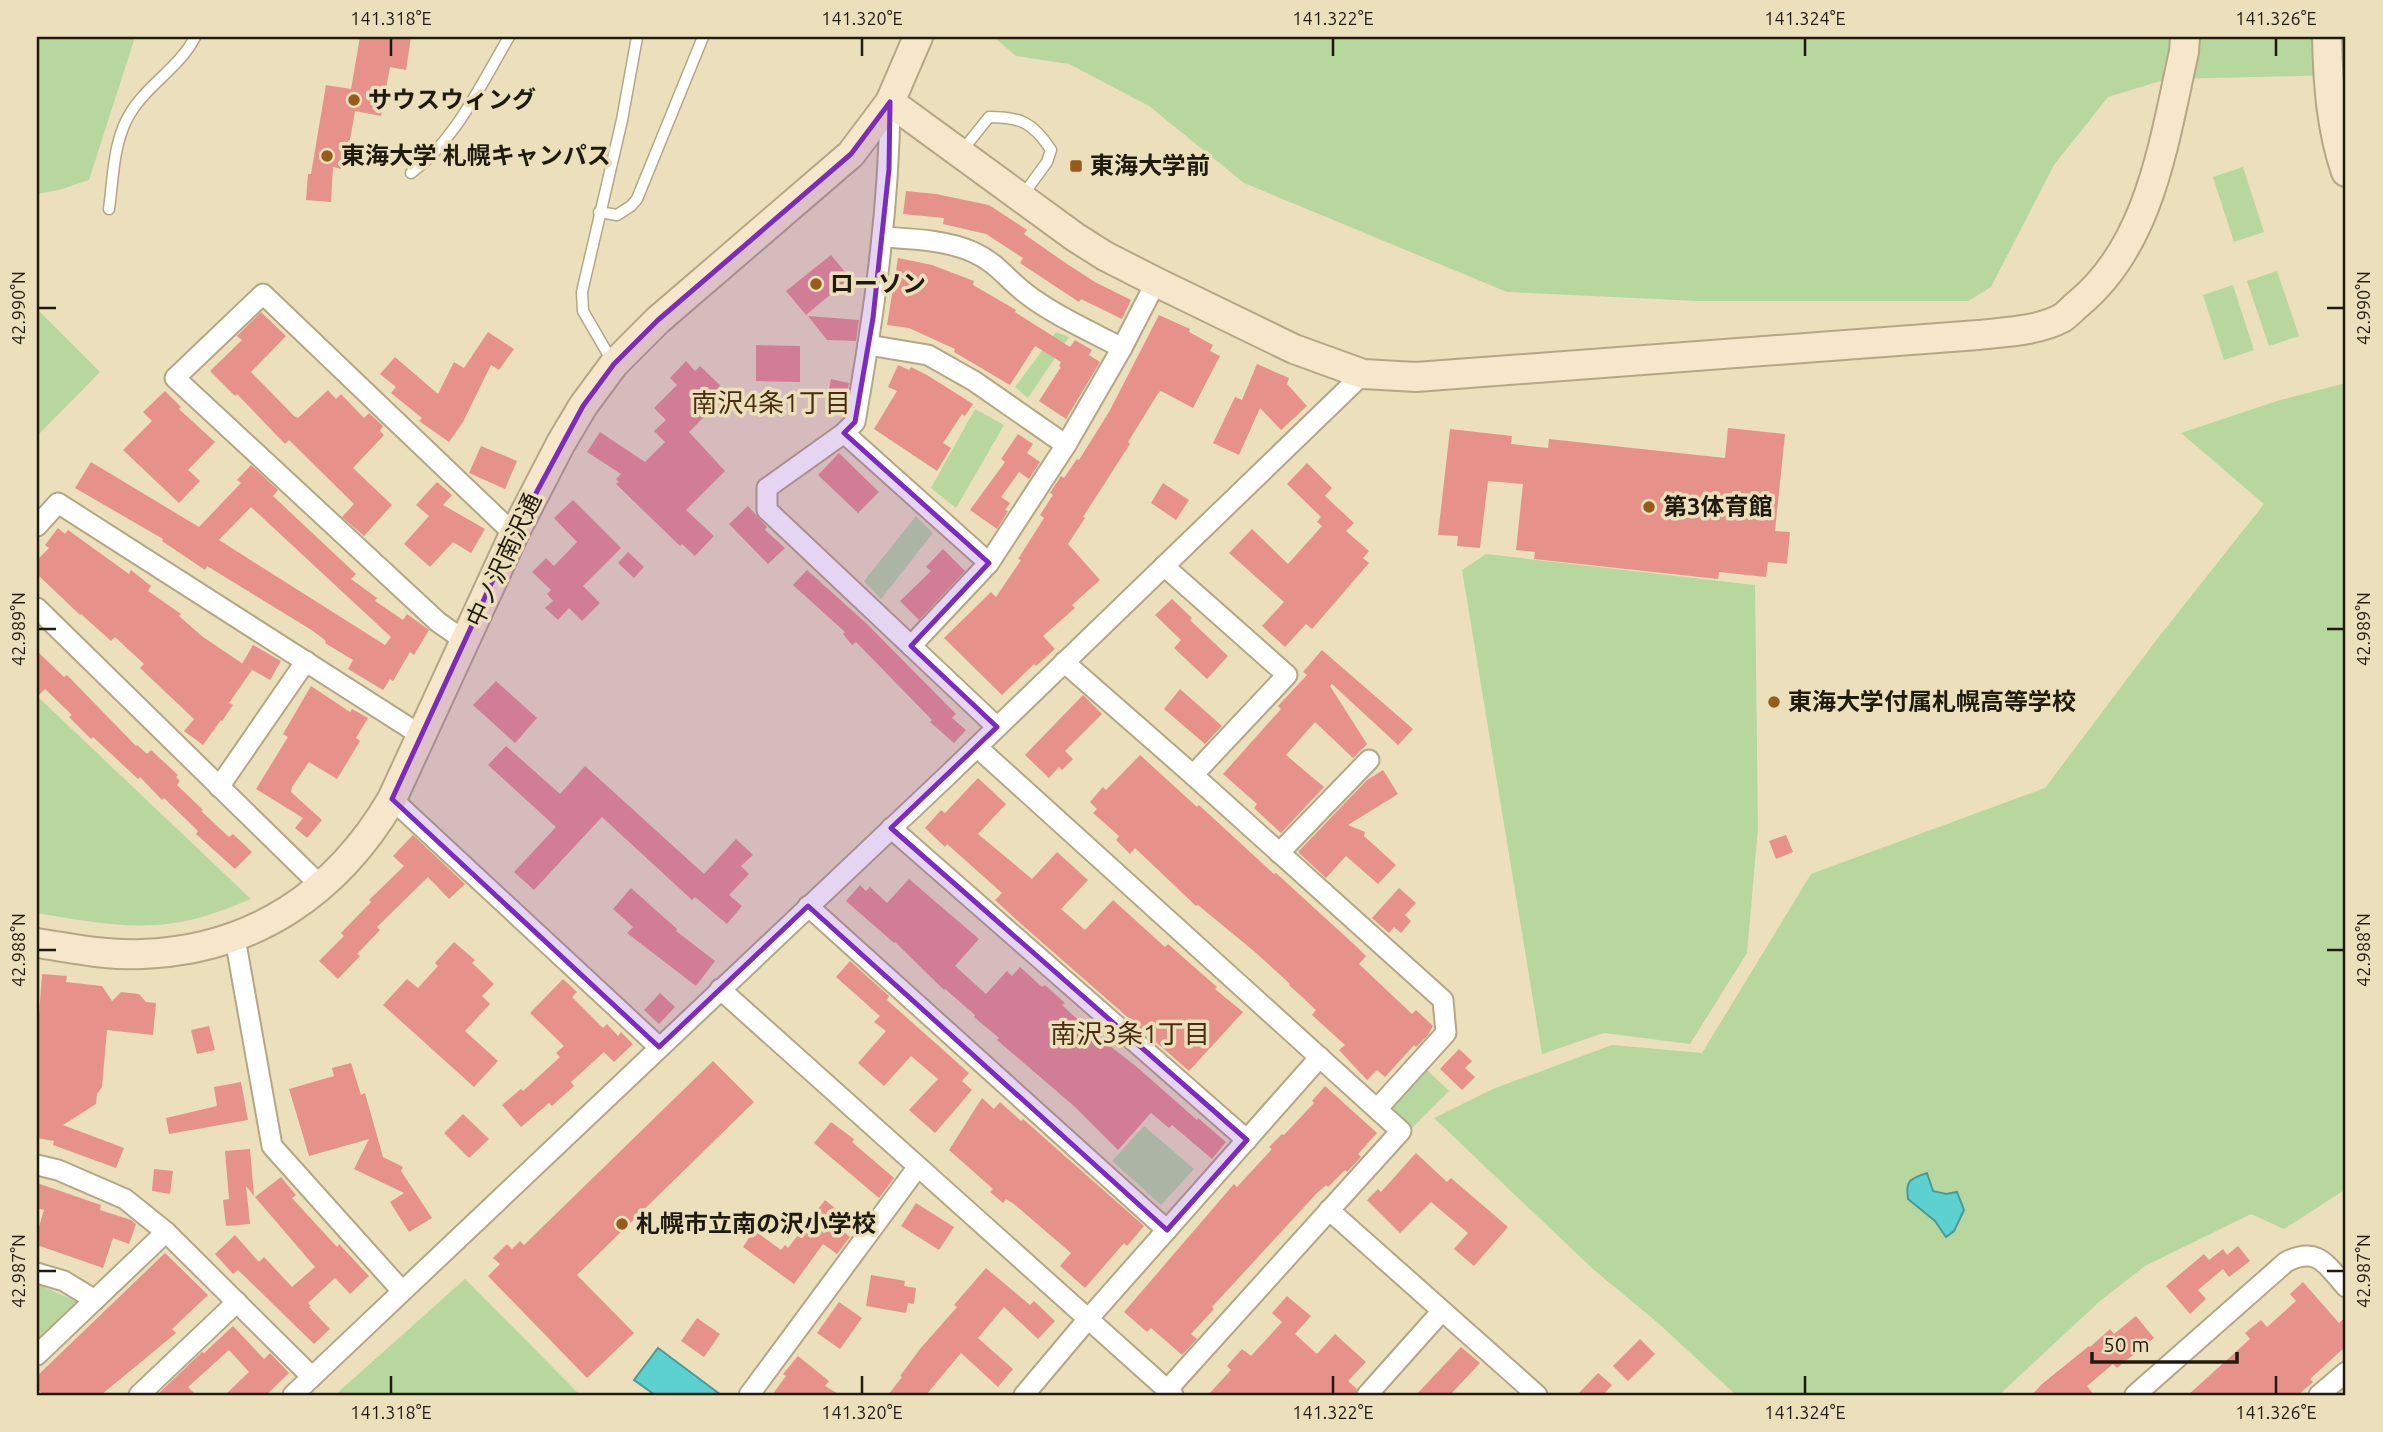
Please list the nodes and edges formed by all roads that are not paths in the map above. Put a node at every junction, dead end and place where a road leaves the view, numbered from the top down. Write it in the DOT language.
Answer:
graph roads {
  1 [pos="195,37"];
  2 [pos="509,37"];
  3 [pos="637,37"];
  4 [pos="703,37"];
  5 [pos="918,37"];
  6 [pos="2185,37"];
  7 [pos="2327,37"];
  8 [pos="890,102"];
  9 [pos="961,153"];
  10 [pos="411,173"];
  11 [pos="2346,173"];
  12 [pos="1021,197"];
  13 [pos="109,209"];
  14 [pos="599,212"];
  15 [pos="883,237"];
  16 [pos="1156,282"];
  17 [pos="868,345"];
  18 [pos="1122,348"];
  19 [pos="614,364"];
  20 [pos="1363,374"];
  21 [pos="844,433"];
  22 [pos="1066,445"];
  23 [pos="37,526"];
  24 [pos="514,534"];
  25 [pos="989,564"];
  26 [pos="1164,566"];
  27 [pos="37,608"];
  28 [pos="465,641"];
  29 [pos="911,646"];
  30 [pos="306,661"];
  31 [pos="1064,662"];
  32 [pos="997,727"];
  33 [pos="422,736"];
  34 [pos="977,747"];
  35 [pos="1369,760"];
  36 [pos="1193,775"];
  37 [pos="219,786"];
  38 [pos="392,799"];
  39 [pos="891,828"];
  40 [pos="1279,853"];
  41 [pos="321,887"];
  42 [pos="808,906"];
  43 [pos="235,938"];
  44 [pos="37,943"];
  45 [pos="720,989"];
  46 [pos="659,1046"];
  47 [pos="1320,1057"];
  48 [pos="1377,1109"];
  49 [pos="1247,1140"];
  50 [pos="37,1165"];
  51 [pos="917,1168"];
  52 [pos="1329,1210"];
  53 [pos="1167,1230"];
  54 [pos="166,1232"];
  55 [pos="37,1273"];
  56 [pos="2346,1287"];
  57 [pos="402,1292"];
  58 [pos="95,1300"];
  59 [pos="237,1302"];
  60 [pos="1442,1311"];
  61 [pos="1088,1319"];
  62 [pos="37,1355"];
  63 [pos="2346,1372"];
  64 [pos="312,1377"];
  65 [pos="1170,1393"];
  66 [pos="139,1395"];
  67 [pos="294,1395"];
  68 [pos="749,1395"];
  69 [pos="1024,1395"];
  70 [pos="1367,1395"];
  71 [pos="1537,1395"];
  72 [pos="2135,1395"];
  73 [pos="2319,1395"];
  1 -- 13 [label="lane"];
  2 -- 10 [label="lane"];
  3 -- 14 [label="lane"];
  4 -- 14 [label="lane"];
  5 -- 8 [label="street, 中ノ沢南沢通"];
  6 -- 20 [label="street"];
  7 -- 11 [label="street"];
  8 -- 9 [label="street"];
  8 -- 15 [label="street"];
  8 -- 19 [label="street, 中ノ沢南沢通"];
  9 -- 12 [label="street"];
  9 -- 12 [label="lane"];
  12 -- 16 [label="street"];
  14 -- 19 [label="lane"];
  15 -- 17 [label="street"];
  15 -- 18 [label="street"];
  16 -- 18 [label="street"];
  16 -- 20 [label="street"];
  17 -- 21 [label="street"];
  17 -- 22 [label="street"];
  18 -- 22 [label="street"];
  19 -- 24 [label="street, 中ノ沢南沢通"];
  20 -- 26 [label="street"];
  21 -- 25 [label="street"];
  21 -- 29 [label="street"];
  22 -- 25 [label="street"];
  23 -- 30 [label="street"];
  24 -- 28 [label="street, 中ノ沢南沢通"];
  24 -- 28 [label="street"];
  25 -- 29 [label="street"];
  26 -- 31 [label="street"];
  26 -- 36 [label="street"];
  27 -- 37 [label="street"];
  28 -- 33 [label="street, 中ノ沢南沢通"];
  29 -- 32 [label="street"];
  30 -- 33 [label="street"];
  30 -- 37 [label="street"];
  31 -- 32 [label="street"];
  31 -- 36 [label="street"];
  32 -- 34 [label="street"];
  33 -- 38 [label="street, 中ノ沢南沢通"];
  34 -- 39 [label="street"];
  34 -- 47 [label="street"];
  35 -- 40 [label="street"];
  36 -- 40 [label="street"];
  37 -- 41 [label="street"];
  38 -- 41 [label="street, 中ノ沢南沢通"];
  38 -- 46 [label="street"];
  39 -- 42 [label="street"];
  39 -- 49 [label="street"];
  40 -- 48 [label="street"];
  41 -- 43 [label="street, 中ノ沢南沢通"];
  42 -- 45 [label="street"];
  42 -- 53 [label="street"];
  43 -- 44 [label="street, 中ノ沢南沢通"];
  43 -- 57 [label="street"];
  45 -- 46 [label="street"];
  45 -- 51 [label="street"];
  46 -- 57 [label="street"];
  47 -- 48 [label="street"];
  47 -- 49 [label="street"];
  48 -- 52 [label="street"];
  49 -- 53 [label="street"];
  50 -- 54 [label="street"];
  51 -- 61 [label="street"];
  51 -- 68 [label="street"];
  52 -- 60 [label="street"];
  52 -- 65 [label="street"];
  53 -- 61 [label="street"];
  54 -- 58 [label="street"];
  54 -- 59 [label="street"];
  55 -- 58 [label="street"];
  56 -- 72 [label="street"];
  57 -- 64 [label="street"];
  58 -- 62 [label="street"];
  59 -- 64 [label="street"];
  59 -- 66 [label="street"];
  60 -- 70 [label="street"];
  60 -- 71 [label="street"];
  61 -- 65 [label="street"];
  61 -- 69 [label="street"];
  63 -- 73 [label="street"];
  64 -- 67 [label="street"];
}
